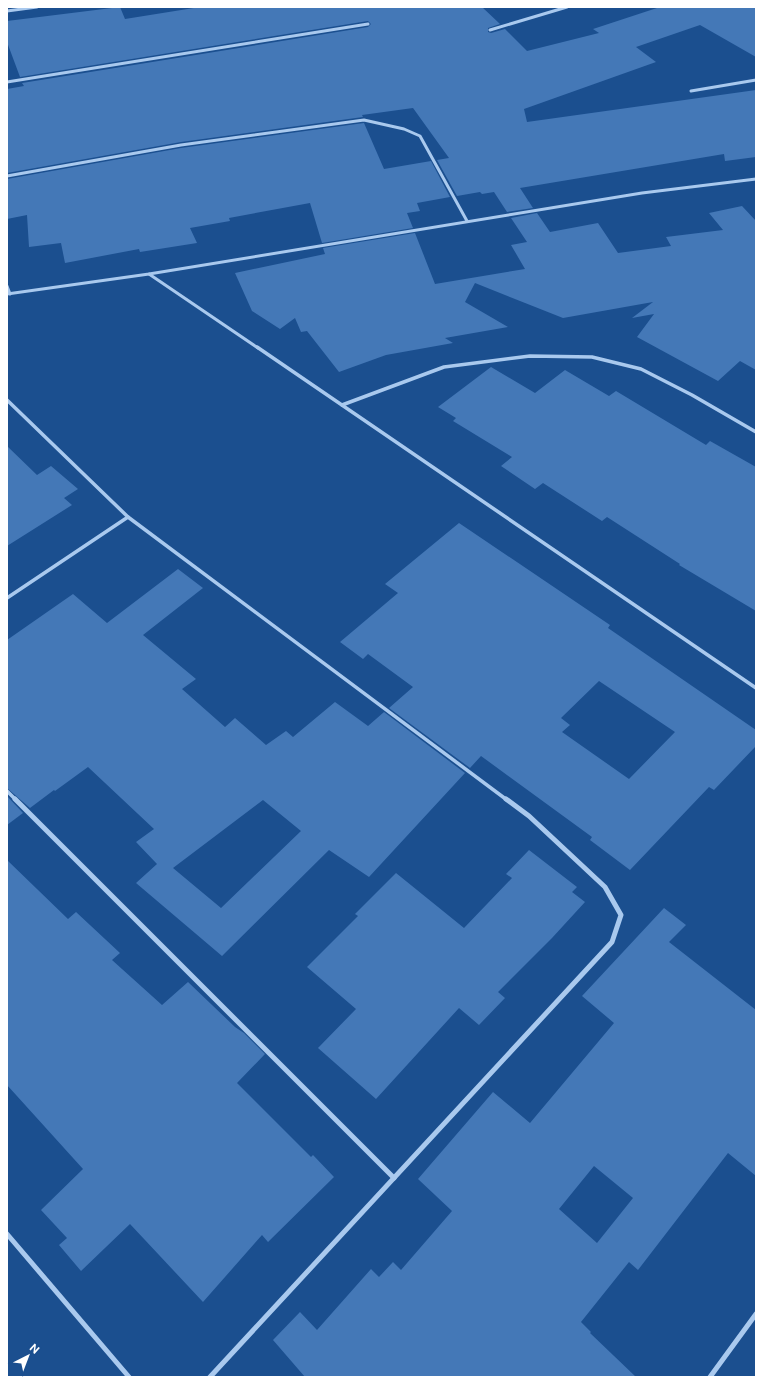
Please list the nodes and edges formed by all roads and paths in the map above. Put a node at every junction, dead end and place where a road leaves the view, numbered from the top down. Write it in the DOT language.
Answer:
graph roads {
  1 [pos="37,7"];
  2 [pos="567,7"];
  3 [pos="7,11"];
  4 [pos="368,24"];
  5 [pos="490,30"];
  6 [pos="756,80"];
  7 [pos="7,82"];
  8 [pos="691,91"];
  9 [pos="7,176"];
  10 [pos="756,179"];
  11 [pos="466,222"];
  12 [pos="149,274"];
  13 [pos="7,286"];
  14 [pos="8,294"];
  15 [pos="7,400"];
  16 [pos="342,406"];
  17 [pos="756,432"];
  18 [pos="128,517"];
  19 [pos="7,598"];
  20 [pos="756,688"];
  21 [pos="7,791"];
  22 [pos="394,1178"];
  23 [pos="7,1234"];
  24 [pos="756,1314"];
  25 [pos="129,1377"];
  26 [pos="210,1377"];
  27 [pos="710,1377"];
  1 -- 3 [label="street"];
  2 -- 5 [label="street"];
  4 -- 7 [label="street"];
  6 -- 8 [label="street"];
  9 -- 11 [label="street"];
  10 -- 11 [label="street"];
  11 -- 12 [label="street"];
  12 -- 14 [label="street"];
  12 -- 16 [label="street"];
  13 -- 14 [label="street"];
  15 -- 18 [label="street"];
  16 -- 17 [label="street"];
  16 -- 20 [label="street"];
  18 -- 19 [label="street"];
  18 -- 22 [label="street"];
  21 -- 22 [label="street"];
  22 -- 26 [label="street"];
  23 -- 25 [label="street"];
  24 -- 27 [label="street"];
}
